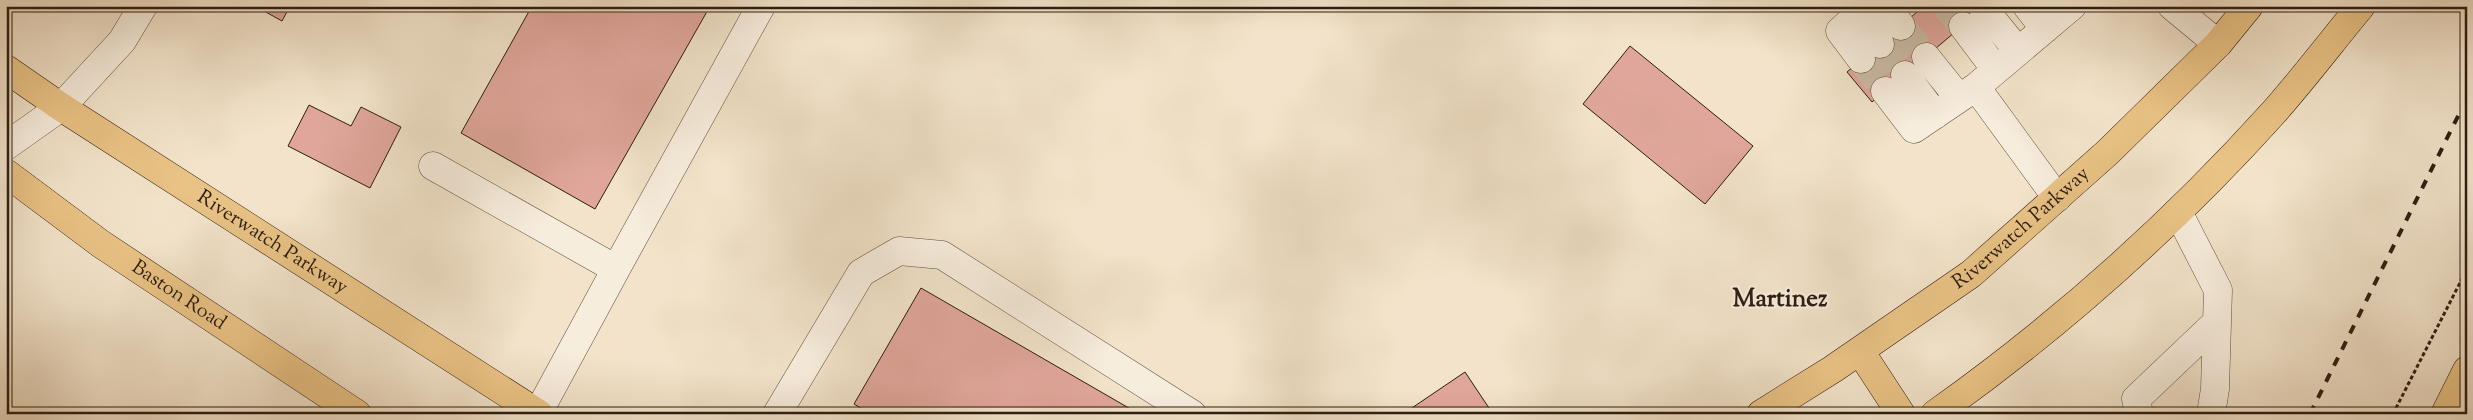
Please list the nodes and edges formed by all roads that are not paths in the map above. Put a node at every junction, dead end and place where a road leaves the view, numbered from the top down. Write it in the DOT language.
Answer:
graph roads {
  1 [pos="143,6"];
  2 [pos="761,6"];
  3 [pos="2027,6"];
  4 [pos="2072,6"];
  5 [pos="2172,6"];
  6 [pos="2249,6"];
  7 [pos="2361,6"];
  8 [pos="1983,8"];
  9 [pos="1863,10"];
  10 [pos="1963,26"];
  11 [pos="2045,28"];
  12 [pos="2218,44"];
  13 [pos="1871,51"];
  14 [pos="2018,51"];
  15 [pos="1926,57"];
  16 [pos="6,69"];
  17 [pos="1895,83"];
  18 [pos="1977,85"];
  19 [pos="61,107"];
  20 [pos="6,146"];
  21 [pos="433,166"];
  22 [pos="6,173"];
  23 [pos="2057,198"];
  24 [pos="2178,212"];
  25 [pos="616,269"];
  26 [pos="2217,322"];
  27 [pos="1860,351"];
  28 [pos="2467,370"];
  29 [pos="1190,412"];
  30 [pos="539,413"];
  31 [pos="357,414"];
  32 [pos="777,414"];
  33 [pos="1761,414"];
  34 [pos="1901,414"];
  35 [pos="1936,414"];
  36 [pos="2139,414"];
  37 [pos="2210,414"];
  38 [pos="2445,414"];
  1 -- 19 [label="street"];
  2 -- 25 [label="street"];
  3 -- 11 [label="street"];
  4 -- 11 [label="street"];
  5 -- 12 [label="street"];
  6 -- 12 [label="main road, Riverwatch Parkway"];
  7 -- 24 [label="main road"];
  8 -- 14 [label="street"];
  9 -- 13 [label="street"];
  10 -- 18 [label="street"];
  11 -- 14 [label="street"];
  12 -- 23 [label="main road, Riverwatch Parkway"];
  14 -- 18 [label="street"];
  15 -- 18 [label="street"];
  16 -- 19 [label="main road, Riverwatch Parkway"];
  17 -- 18 [label="street"];
  18 -- 23 [label="street"];
  19 -- 20 [label="street"];
  19 -- 30 [label="main road, Riverwatch Parkway"];
  21 -- 25 [label="street"];
  22 -- 31 [label="main road, Baston Road"];
  23 -- 27 [label="main road, Riverwatch Parkway"];
  24 -- 26 [label="street"];
  24 -- 35 [label="main road"];
  25 -- 30 [label="street"];
  26 -- 36 [label="street"];
  26 -- 37 [label="street"];
  27 -- 33 [label="main road, Riverwatch Parkway"];
  27 -- 34 [label="main road"];
  28 -- 38 [label="main road"];
  29 -- 32 [label="street"];
}
